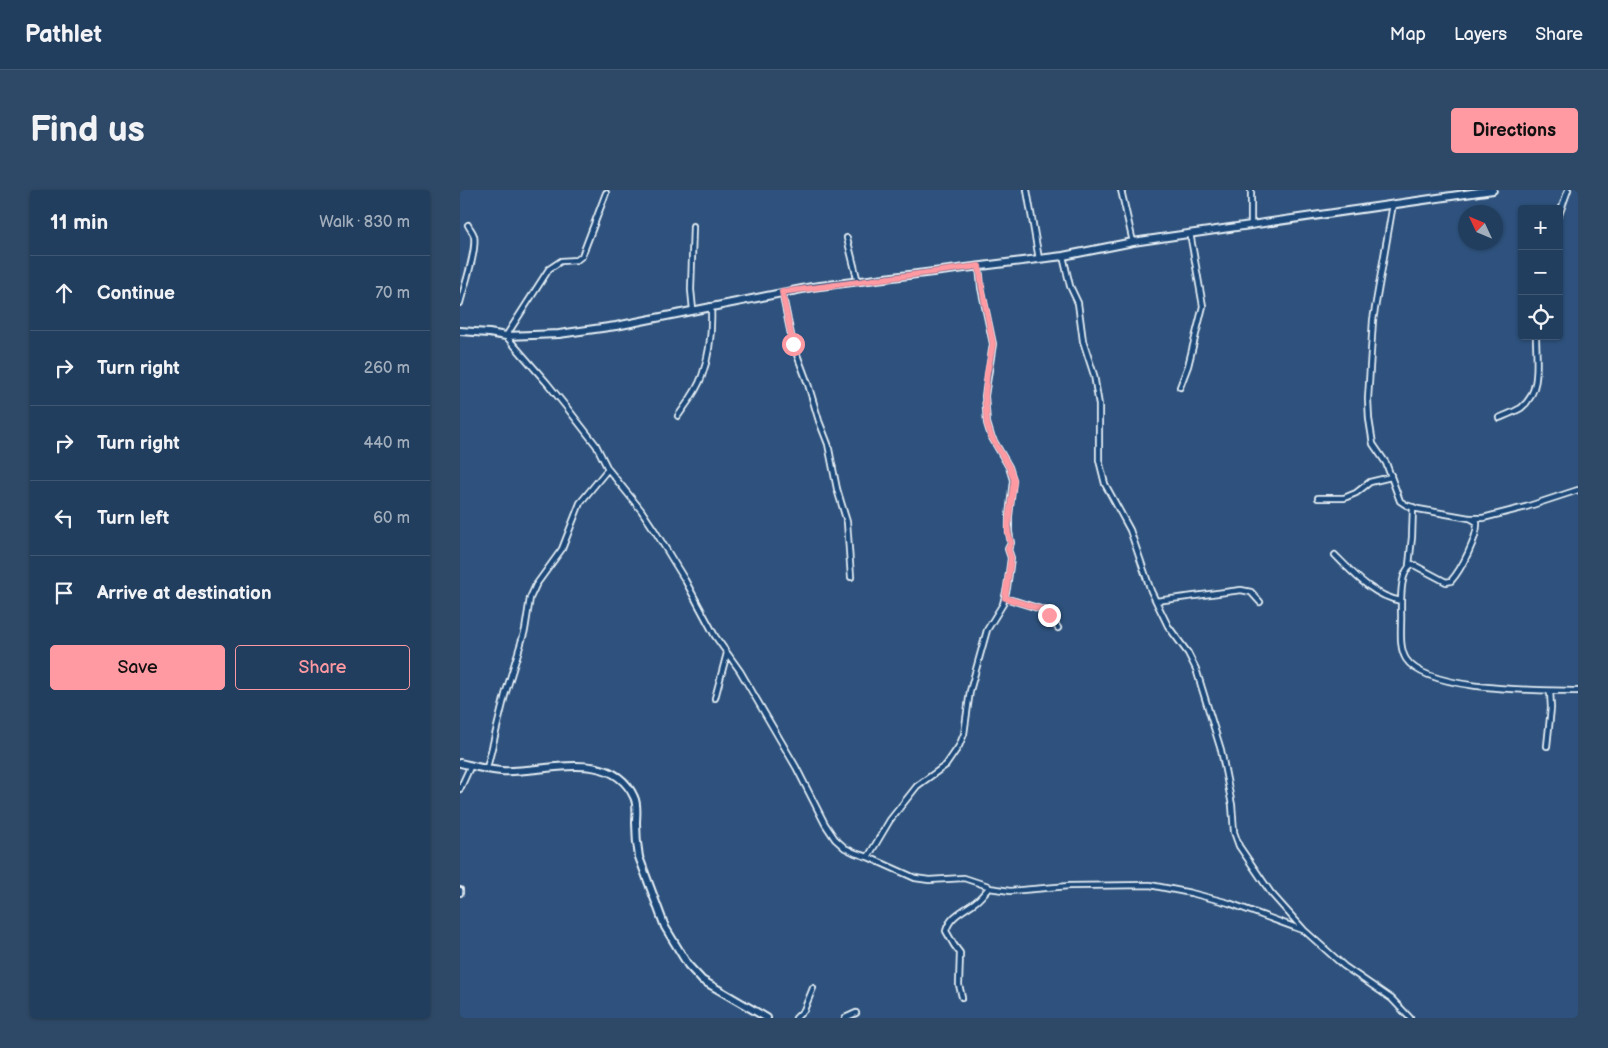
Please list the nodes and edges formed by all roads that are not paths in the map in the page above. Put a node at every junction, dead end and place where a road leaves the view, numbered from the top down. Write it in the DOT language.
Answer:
graph roads {
  1 [pos="1027,190"];
  2 [pos="1121,190"];
  3 [pos="1251,190"];
  4 [pos="1493,190"];
  5 [pos="1568,190"];
  6 [pos="1472,192"];
  7 [pos="606,193"];
  8 [pos="1393,204"];
  9 [pos="1563,205"];
  10 [pos="1250,224"];
  11 [pos="468,225"];
  12 [pos="693,226"];
  13 [pos="1190,233"];
  14 [pos="847,238"];
  15 [pos="1133,242"];
  16 [pos="1063,256"];
  17 [pos="1039,259"];
  18 [pos="979,266"];
  19 [pos="858,282"];
  20 [pos="782,292"];
  21 [pos="460,303"];
  22 [pos="711,306"];
  23 [pos="693,310"];
  24 [pos="460,332"];
  25 [pos="506,336"];
  26 [pos="1536,340"];
  27 [pos="1180,387"];
  28 [pos="678,416"];
  29 [pos="1499,418"];
  30 [pos="608,469"];
  31 [pos="1390,475"];
  32 [pos="1578,490"];
  33 [pos="1318,498"];
  34 [pos="1412,507"];
  35 [pos="1469,518"];
  36 [pos="1335,554"];
  37 [pos="1409,565"];
  38 [pos="851,577"];
  39 [pos="1005,598"];
  40 [pos="1156,601"];
  41 [pos="1401,601"];
  42 [pos="1260,602"];
  43 [pos="1058,628"];
  44 [pos="727,653"];
  45 [pos="1550,691"];
  46 [pos="1578,691"];
  47 [pos="715,698"];
  48 [pos="1547,746"];
  49 [pos="460,763"];
  50 [pos="471,765"];
  51 [pos="487,768"];
  52 [pos="460,789"];
  53 [pos="868,857"];
  54 [pos="989,888"];
  55 [pos="1289,915"];
  56 [pos="1292,927"];
  57 [pos="1305,931"];
  58 [pos="812,988"];
  59 [pos="962,997"];
  60 [pos="856,1013"];
  61 [pos="767,1018"];
  62 [pos="796,1018"];
  63 [pos="846,1018"];
  64 [pos="1410,1018"];
  1 -- 17 [label="street"];
  2 -- 15 [label="street"];
  3 -- 10 [label="street"];
  4 -- 6 [label="main road"];
  5 -- 9 [label="street"];
  6 -- 8 [label="main road"];
  7 -- 25 [label="street"];
  8 -- 10 [label="main road"];
  8 -- 31 [label="street"];
  10 -- 13 [label="main road"];
  11 -- 21 [label="street"];
  12 -- 23 [label="street"];
  13 -- 15 [label="main road"];
  13 -- 27 [label="street"];
  14 -- 19 [label="street"];
  15 -- 16 [label="main road"];
  16 -- 17 [label="main road"];
  16 -- 40 [label="street"];
  17 -- 18 [label="main road"];
  18 -- 19 [label="main road"];
  18 -- 39 [label="street"];
  19 -- 20 [label="main road"];
  20 -- 22 [label="main road"];
  20 -- 38 [label="street"];
  22 -- 23 [label="main road"];
  22 -- 28 [label="street"];
  23 -- 25 [label="main road"];
  24 -- 25 [label="main road"];
  25 -- 30 [label="street"];
  26 -- 29 [label="street"];
  30 -- 44 [label="street"];
  30 -- 51 [label="street"];
  31 -- 33 [label="street"];
  31 -- 34 [label="street"];
  32 -- 35 [label="street"];
  34 -- 35 [label="street"];
  34 -- 37 [label="street"];
  35 -- 37 [label="street"];
  36 -- 41 [label="street"];
  37 -- 41 [label="street"];
  39 -- 43 [label="street"];
  39 -- 53 [label="street"];
  40 -- 42 [label="street"];
  40 -- 55 [label="street"];
  41 -- 45 [label="street"];
  44 -- 47 [label="street"];
  44 -- 53 [label="street"];
  45 -- 46 [label="street"];
  45 -- 48 [label="street"];
  49 -- 50 [label="main road"];
  50 -- 51 [label="main road"];
  50 -- 52 [label="street"];
  51 -- 61 [label="main road"];
  53 -- 54 [label="street"];
  54 -- 56 [label="street"];
  54 -- 59 [label="street"];
  55 -- 56 [label="street"];
  55 -- 57 [label="street"];
  56 -- 57 [label="street"];
  57 -- 64 [label="street"];
  58 -- 62 [label="street"];
  60 -- 63 [label="street"];
}
